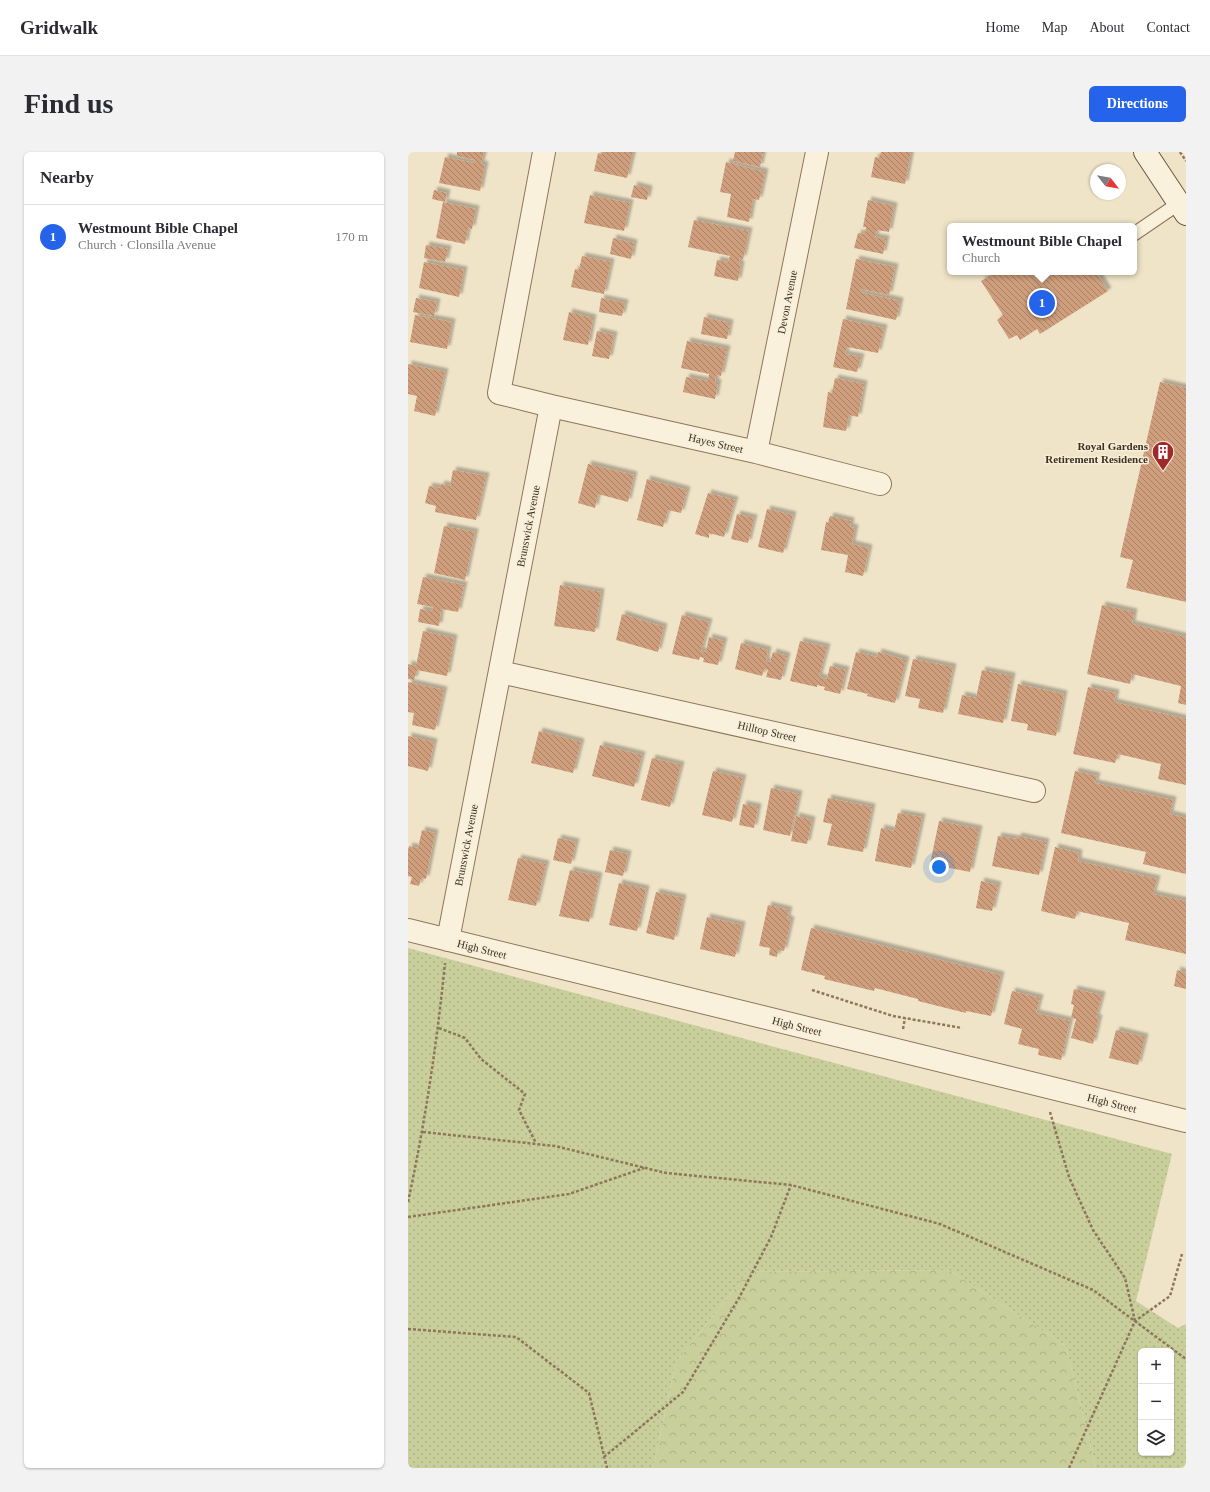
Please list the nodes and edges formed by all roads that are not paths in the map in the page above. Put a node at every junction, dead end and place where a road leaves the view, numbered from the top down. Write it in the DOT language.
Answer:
graph roads {
  1 [pos="544,152"];
  2 [pos="816,152"];
  3 [pos="1145,152"];
  4 [pos="1182,209"];
  5 [pos="1137,232"];
  6 [pos="551,406"];
  7 [pos="756,452"];
  8 [pos="880,484"];
  9 [pos="500,672"];
  10 [pos="1034,791"];
  11 [pos="408,930"];
  12 [pos="448,940"];
  13 [pos="1186,1121"];
  1 -- 6 [label="street"];
  2 -- 7 [label="street, Devon Avenue"];
  3 -- 4 [label="street"];
  4 -- 5 [label="lane"];
  6 -- 7 [label="street, Hayes Street"];
  6 -- 9 [label="street, Brunswick Avenue"];
  7 -- 8 [label="street, Hayes Street"];
  9 -- 10 [label="street, Hilltop Street"];
  9 -- 12 [label="street, Brunswick Avenue"];
  11 -- 12 [label="street, High Street"];
  12 -- 13 [label="street, High Street"];
}
